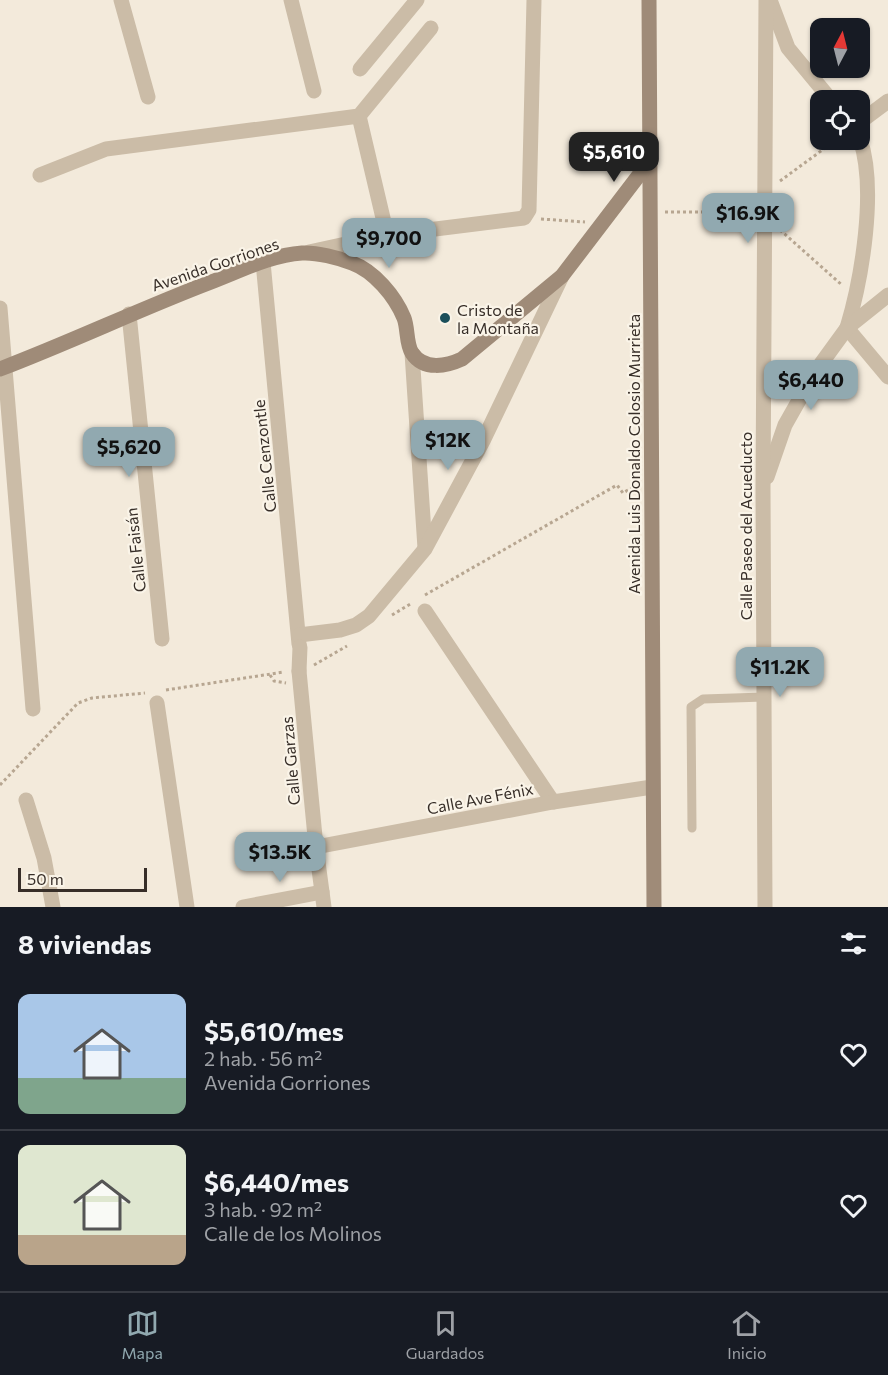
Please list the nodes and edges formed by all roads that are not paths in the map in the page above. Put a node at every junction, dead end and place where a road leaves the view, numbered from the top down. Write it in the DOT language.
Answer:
graph roads {
  1 [pos="121,0"];
  2 [pos="291,0"];
  3 [pos="417,0"];
  4 [pos="534,0"];
  5 [pos="649,0"];
  6 [pos="768,0"];
  7 [pos="431,28"];
  8 [pos="360,69"];
  9 [pos="823,90"];
  10 [pos="314,91"];
  11 [pos="148,97"];
  12 [pos="888,101"];
  13 [pos="870,114"];
  14 [pos="359,116"];
  15 [pos="864,150"];
  16 [pos="649,162"];
  17 [pos="40,175"];
  18 [pos="387,235"];
  19 [pos="304,253"];
  20 [pos="263,262"];
  21 [pos="562,276"];
  22 [pos="888,295"];
  23 [pos="0,308"];
  24 [pos="129,314"];
  25 [pos="848,328"];
  26 [pos="412,353"];
  27 [pos="3,368"];
  28 [pos="888,377"];
  29 [pos="763,436"];
  30 [pos="779,441"];
  31 [pos="763,489"];
  32 [pos="425,549"];
  33 [pos="424,604"];
  34 [pos="162,639"];
  35 [pos="299,641"];
  36 [pos="764,698"];
  37 [pos="157,703"];
  38 [pos="33,709"];
  39 [pos="652,787"];
  40 [pos="26,800"];
  41 [pos="553,802"];
  42 [pos="692,828"];
  43 [pos="316,847"];
  44 [pos="323,900"];
  45 [pos="53,907"];
  46 [pos="187,907"];
  47 [pos="243,907"];
  48 [pos="654,907"];
  49 [pos="765,907"];
  1 -- 11 [label="street"];
  2 -- 10 [label="street"];
  3 -- 8 [label="street"];
  4 -- 18 [label="street, Avenida Gorriones"];
  5 -- 16 [label="street, Avenida Luis Donaldo Colosio Murrieta"];
  6 -- 9 [label="street"];
  6 -- 29 [label="street, Calle Paseo del Acueducto"];
  7 -- 14 [label="street"];
  12 -- 13 [label="street"];
  14 -- 17 [label="street"];
  14 -- 18 [label="street"];
  15 -- 25 [label="street"];
  16 -- 21 [label="street"];
  16 -- 39 [label="street, Avenida Luis Donaldo Colosio Murrieta"];
  18 -- 19 [label="street, Avenida Gorriones"];
  19 -- 20 [label="street, Avenida Gorriones"];
  19 -- 26 [label="street"];
  20 -- 24 [label="street, Avenida Gorriones"];
  20 -- 35 [label="street, Calle Cenzontle"];
  21 -- 26 [label="street"];
  21 -- 32 [label="street"];
  22 -- 25 [label="street"];
  23 -- 27 [label="street"];
  24 -- 27 [label="street, Avenida Gorriones"];
  24 -- 34 [label="street, Calle Faisán"];
  25 -- 28 [label="street"];
  25 -- 30 [label="street"];
  26 -- 32 [label="street"];
  27 -- 38 [label="street"];
  29 -- 30 [label="street"];
  29 -- 31 [label="street, Calle Paseo del Acueducto"];
  30 -- 31 [label="street"];
  31 -- 36 [label="street, Calle Paseo del Acueducto"];
  32 -- 35 [label="street"];
  33 -- 41 [label="street"];
  35 -- 43 [label="street, Calle Garzas, bridge"];
  36 -- 42 [label="lane"];
  36 -- 49 [label="street, Calle Paseo del Acueducto"];
  37 -- 46 [label="street"];
  39 -- 41 [label="street, Calle Ave Fénix"];
  39 -- 48 [label="street, Avenida Luis Donaldo Colosio Murrieta"];
  40 -- 45 [label="street"];
  41 -- 43 [label="street, Calle Ave Fénix"];
  43 -- 44 [label="street, Calle Garzas"];
  44 -- 47 [label="street"];
}
